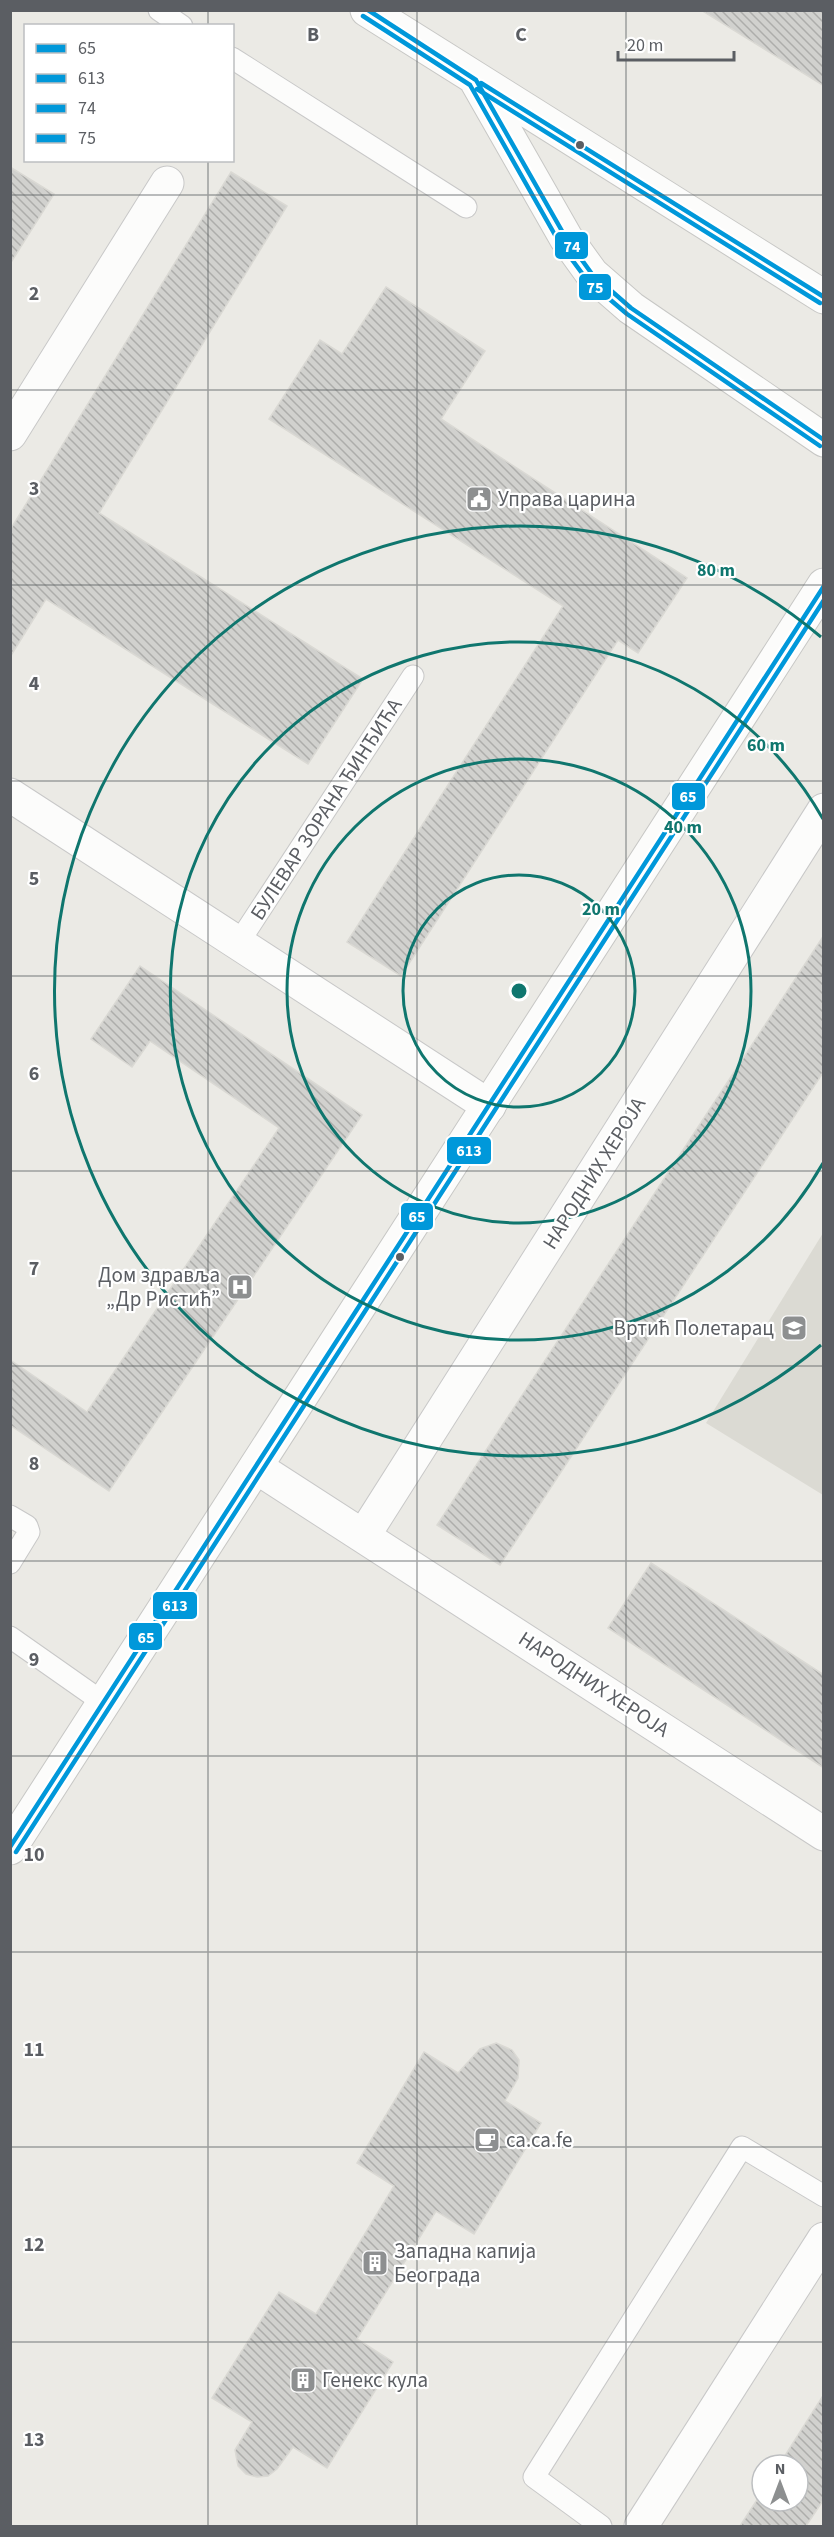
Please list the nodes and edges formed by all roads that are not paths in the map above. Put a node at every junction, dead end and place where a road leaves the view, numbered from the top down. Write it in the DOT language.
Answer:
graph roads {
  1 [pos="159,10"];
  2 [pos="367,10"];
  3 [pos="179,24"];
  4 [pos="234,59"];
  5 [pos="476,80"];
  6 [pos="167,183"];
  7 [pos="466,207"];
  8 [pos="824,297"];
  9 [pos="10,434"];
  10 [pos="824,440"];
  11 [pos="824,585"];
  12 [pos="413,676"];
  13 [pos="10,795"];
  14 [pos="824,810"];
  15 [pos="239,942"];
  16 [pos="489,1106"];
  17 [pos="256,1467"];
  18 [pos="10,1516"];
  19 [pos="364,1535"];
  20 [pos="10,1563"];
  21 [pos="10,1636"];
  22 [pos="104,1703"];
  23 [pos="824,1834"];
  24 [pos="10,1848"];
  25 [pos="824,2196"];
  26 [pos="824,2239"];
  27 [pos="602,2526"];
  28 [pos="640,2526"];
  1 -- 3 [label="lane"];
  2 -- 5 [label="street"];
  4 -- 7 [label="lane"];
  5 -- 8 [label="street"];
  5 -- 10 [label="street"];
  6 -- 9 [label="street"];
  11 -- 16 [label="street"];
  12 -- 15 [label="lane, БУЛЕВАР ЗОРАНА ЂИНЂИЋА"];
  13 -- 15 [label="street"];
  14 -- 19 [label="street, НАРОДНИХ ХЕРОЈА"];
  15 -- 16 [label="street"];
  16 -- 17 [label="street"];
  17 -- 19 [label="street, НАРОДНИХ ХЕРОЈА"];
  17 -- 22 [label="street"];
  18 -- 20 [label="lane"];
  19 -- 23 [label="street, НАРОДНИХ ХЕРОЈА"];
  21 -- 22 [label="lane"];
  22 -- 24 [label="street"];
  25 -- 27 [label="lane"];
  26 -- 28 [label="street"];
}
